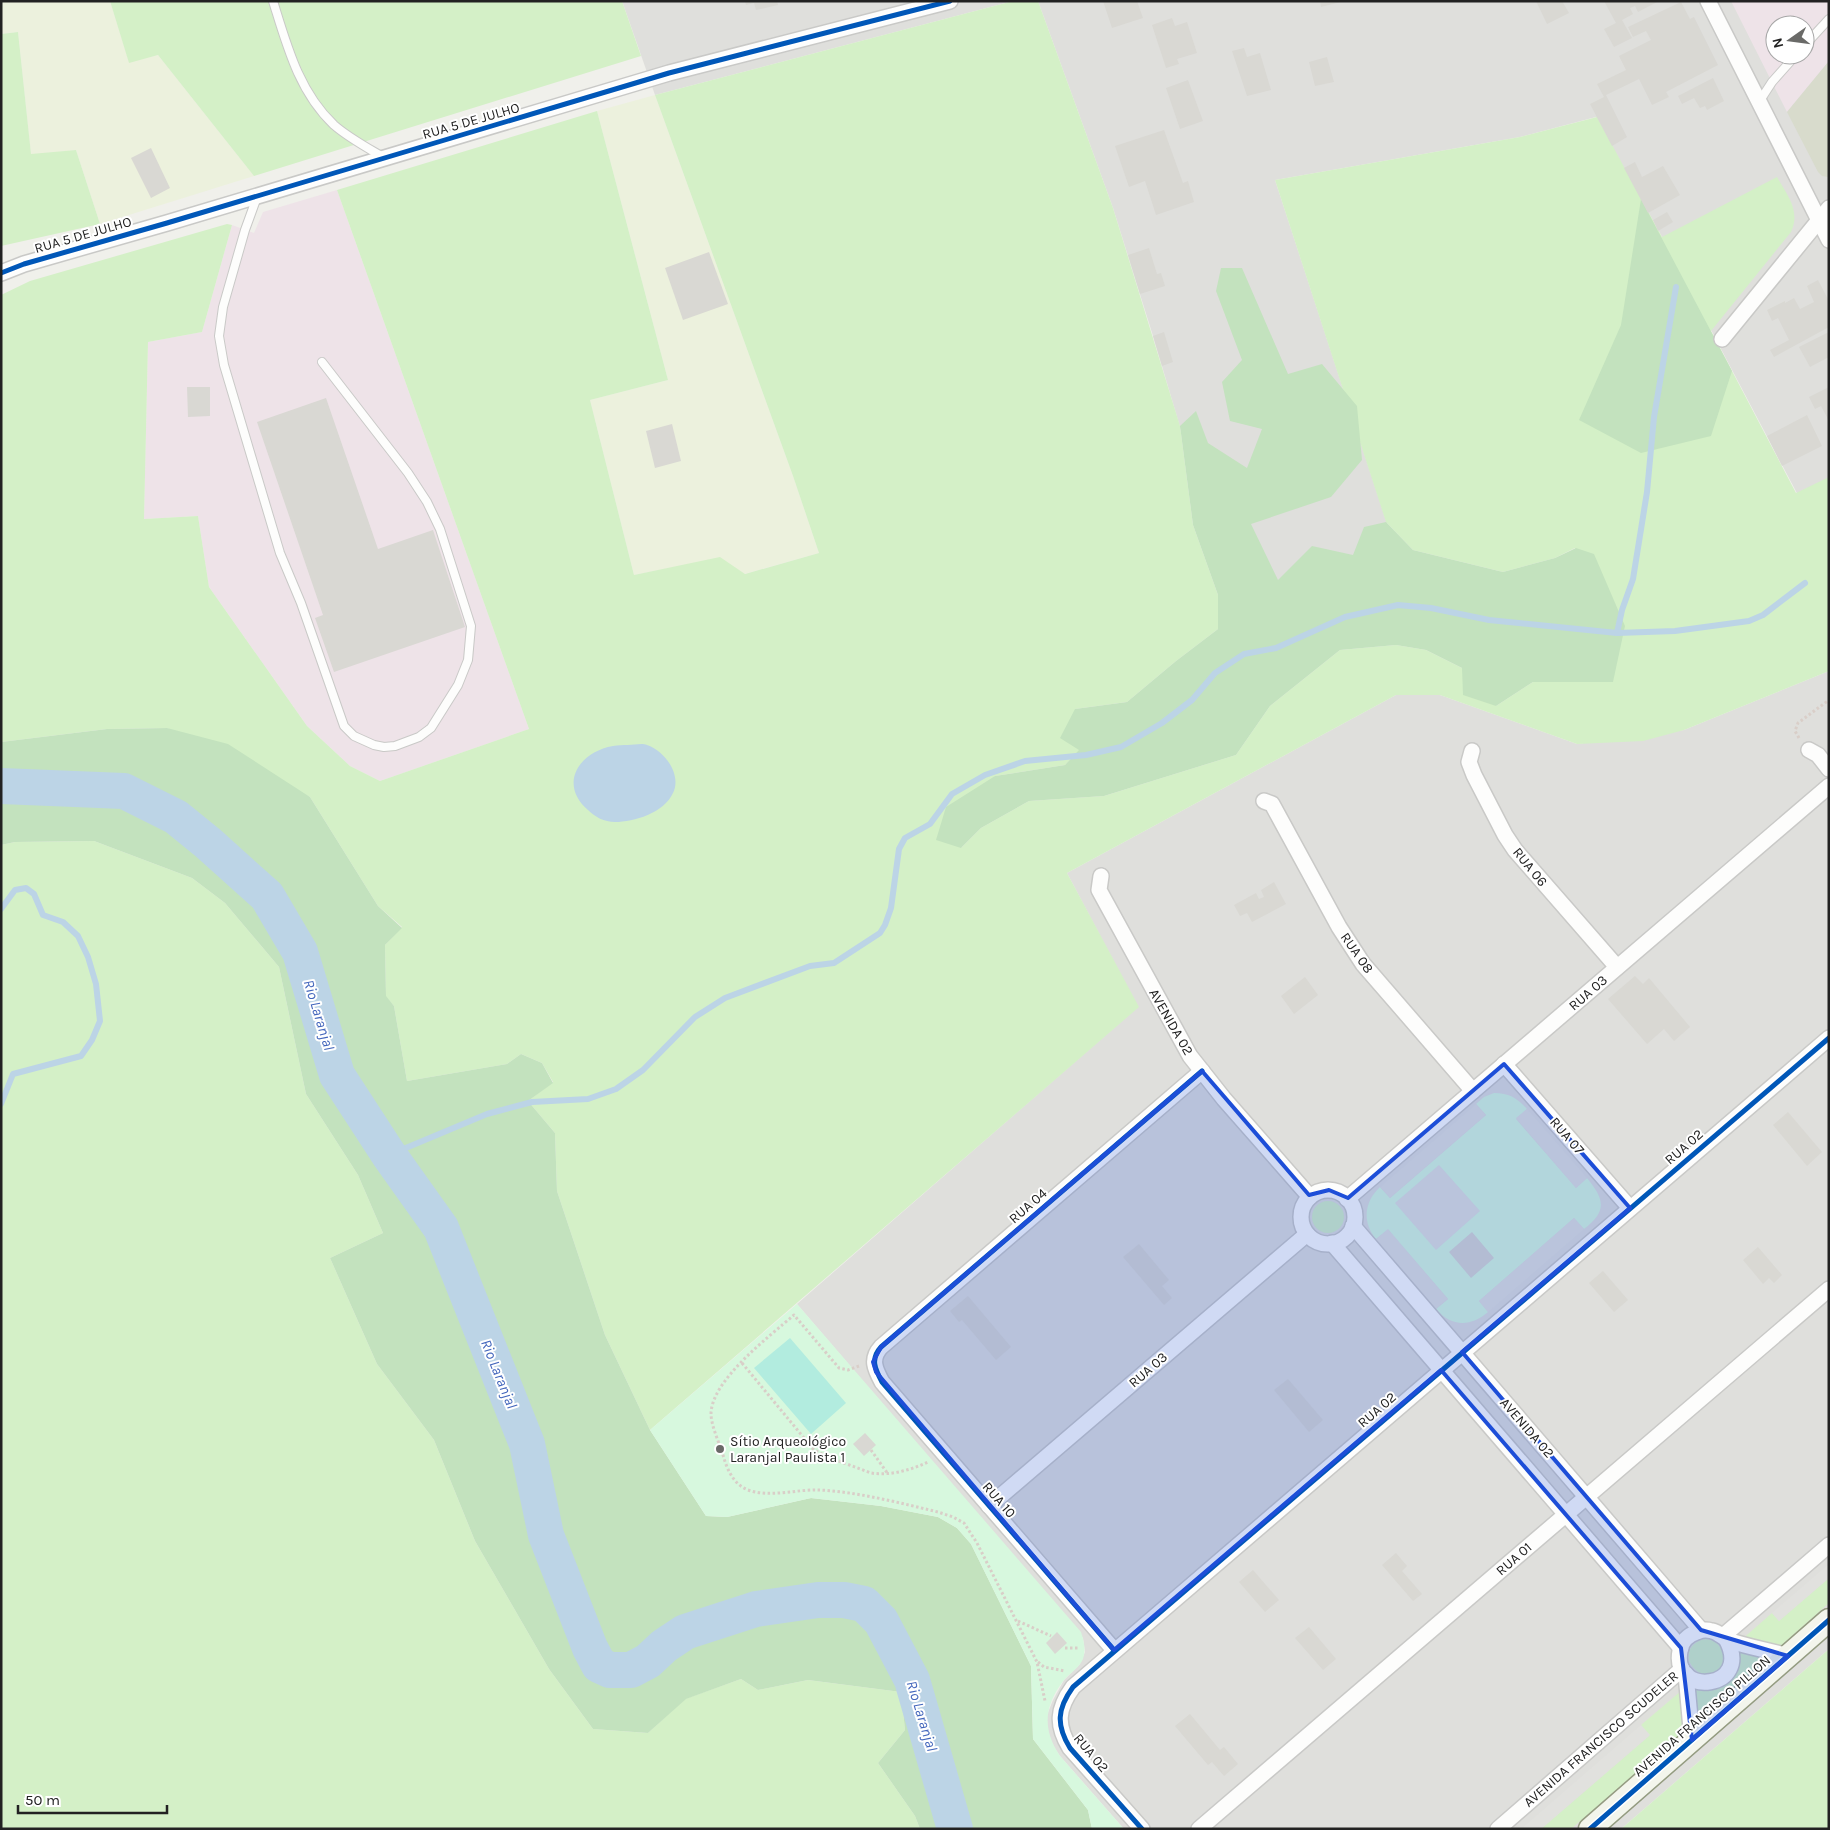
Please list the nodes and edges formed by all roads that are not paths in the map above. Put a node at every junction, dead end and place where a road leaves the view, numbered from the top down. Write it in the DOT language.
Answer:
graph roads {
  1 [pos="273,1"];
  2 [pos="950,1"];
  3 [pos="1708,1"];
  4 [pos="1829,19"];
  5 [pos="1815,34"];
  6 [pos="1787,65"];
  7 [pos="1759,102"];
  8 [pos="385,158"];
  9 [pos="257,195"];
  10 [pos="1829,208"];
  11 [pos="1819,220"];
  12 [pos="1829,240"];
  13 [pos="1,273"];
  14 [pos="1722,339"];
  15 [pos="322,362"];
  16 [pos="1809,750"];
  17 [pos="1472,751"];
  18 [pos="1829,769"];
  19 [pos="1829,786"];
  20 [pos="1264,801"];
  21 [pos="1101,876"];
  22 [pos="1617,968"];
  23 [pos="1829,1038"];
  24 [pos="1504,1064"];
  25 [pos="1202,1071"];
  26 [pos="1473,1091"];
  27 [pos="1310,1197"];
  28 [pos="1347,1199"];
  29 [pos="1630,1208"];
  30 [pos="1353,1226"];
  31 [pos="1307,1234"];
  32 [pos="1332,1243"];
  33 [pos="1829,1289"];
  34 [pos="1462,1352"];
  35 [pos="873,1362"];
  36 [pos="1441,1370"];
  37 [pos="1586,1497"];
  38 [pos="989,1506"];
  39 [pos="1566,1514"];
  40 [pos="1829,1545"];
  41 [pos="1829,1620"];
  42 [pos="1701,1630"];
  43 [pos="1724,1638"];
  44 [pos="1680,1648"];
  45 [pos="1114,1650"];
  46 [pos="1788,1656"];
  47 [pos="1684,1671"];
  48 [pos="1692,1740"];
  49 [pos="1142,1829"];
  50 [pos="1199,1829"];
  51 [pos="1498,1829"];
  52 [pos="1590,1829"];
  1 -- 8 [label="lane"];
  2 -- 8 [label="street, RUA 5 DE JULHO"];
  3 -- 7 [label="street"];
  4 -- 5 [label="lane"];
  6 -- 7 [label="lane"];
  7 -- 11 [label="street"];
  8 -- 9 [label="street, RUA 5 DE JULHO"];
  9 -- 13 [label="street, RUA 5 DE JULHO"];
  9 -- 15 [label="lane"];
  10 -- 11 [label="street"];
  11 -- 12 [label="street"];
  11 -- 14 [label="street"];
  16 -- 18 [label="street"];
  17 -- 22 [label="street, RUA 06"];
  19 -- 22 [label="street, RUA 03"];
  20 -- 26 [label="street, RUA 08"];
  21 -- 25 [label="street, AVENIDA 02"];
  22 -- 24 [label="street, RUA 03"];
  23 -- 29 [label="street, RUA 02"];
  24 -- 26 [label="street, RUA 03"];
  24 -- 29 [label="street, RUA 07"];
  25 -- 27 [label="street, AVENIDA 02"];
  25 -- 35 [label="street, RUA 04"];
  26 -- 28 [label="street, RUA 03"];
  27 -- 28 [label="street"];
  27 -- 31 [label="street"];
  28 -- 30 [label="street"];
  29 -- 34 [label="street, RUA 02"];
  30 -- 32 [label="street"];
  30 -- 34 [label="street, AVENIDA 02"];
  31 -- 32 [label="street"];
  31 -- 38 [label="street, RUA 03"];
  32 -- 36 [label="street, AVENIDA 02"];
  33 -- 37 [label="street, RUA 01"];
  34 -- 36 [label="street, RUA 02"];
  34 -- 37 [label="street, AVENIDA 02"];
  35 -- 38 [label="street, RUA 10"];
  36 -- 39 [label="street, AVENIDA 02"];
  36 -- 45 [label="street, RUA 02"];
  37 -- 39 [label="street, RUA 01"];
  37 -- 42 [label="street, AVENIDA 02"];
  38 -- 45 [label="street, RUA 10"];
  39 -- 44 [label="street, AVENIDA 02"];
  39 -- 50 [label="street, RUA 01"];
  40 -- 43 [label="street"];
  41 -- 46 [label="main road, AVENIDA FRANCISCO PILLON"];
  42 -- 43 [label="street"];
  42 -- 44 [label="street"];
  43 -- 46 [label="street"];
  43 -- 47 [label="street"];
  44 -- 47 [label="street"];
  45 -- 49 [label="street, RUA 02"];
  46 -- 48 [label="main road, AVENIDA FRANCISCO PILLON"];
  47 -- 48 [label="street"];
  47 -- 51 [label="street, AVENIDA FRANCISCO SCUDELER"];
  48 -- 52 [label="main road, AVENIDA FRANCISCO PILLON"];
}
